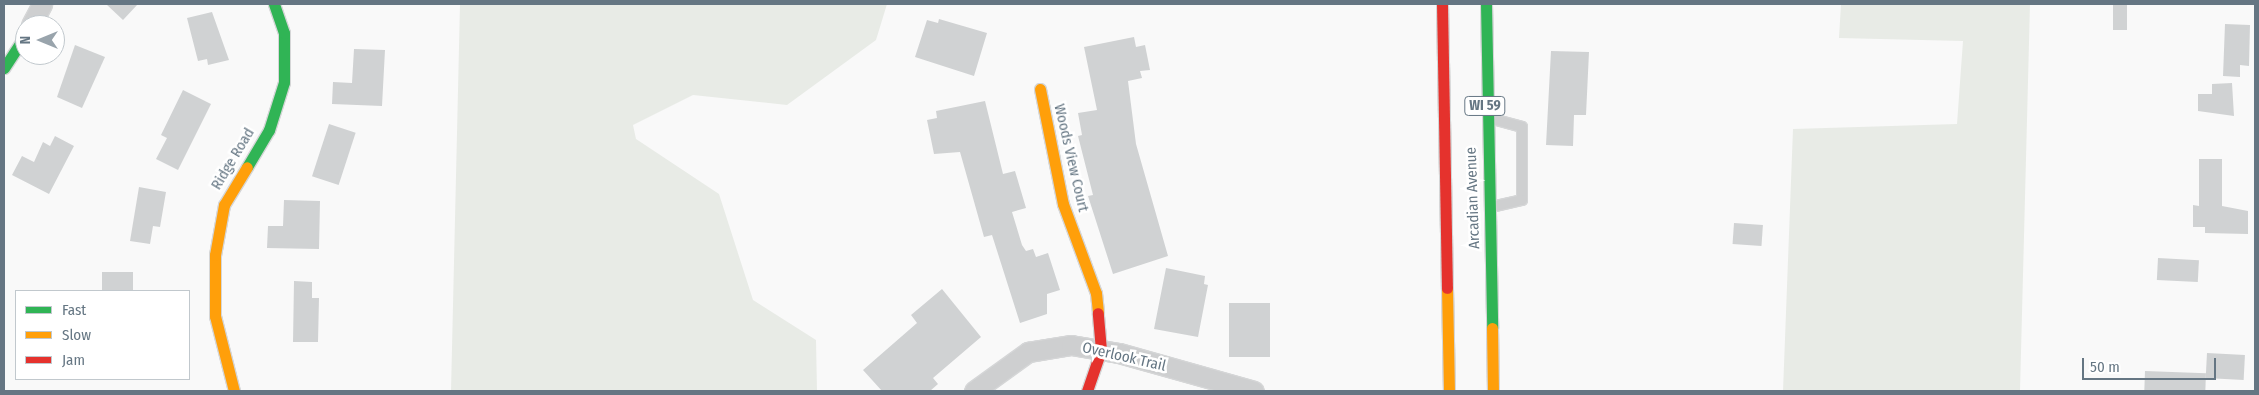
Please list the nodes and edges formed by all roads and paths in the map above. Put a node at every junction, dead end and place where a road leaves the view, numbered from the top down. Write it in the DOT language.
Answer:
graph roads {
  1 [pos="274,4"];
  2 [pos="1442,4"];
  3 [pos="1486,4"];
  4 [pos="15,51"];
  5 [pos="4,68"];
  6 [pos="1040,88"];
  7 [pos="1486,118"];
  8 [pos="1484,207"];
  9 [pos="1445,208"];
  10 [pos="1462,208"];
  11 [pos="1100,350"];
  12 [pos="234,391"];
  13 [pos="974,391"];
  14 [pos="1087,391"];
  15 [pos="1254,391"];
  16 [pos="1449,391"];
  17 [pos="1493,391"];
  1 -- 12 [label="main road, Ridge Road"];
  2 -- 9 [label="main road, Arcadian Avenue / WI 59"];
  3 -- 7 [label="main road, Arcadian Avenue / WI 59"];
  4 -- 5 [label="main road"];
  6 -- 11 [label="main road, Woods View Court"];
  7 -- 8 [label="main road, Arcadian Avenue / WI 59"];
  7 -- 8 [label="lane"];
  8 -- 17 [label="main road, Arcadian Avenue / WI 59"];
  9 -- 10 [label="main road"];
  9 -- 16 [label="main road, Arcadian Avenue / WI 59"];
  11 -- 13 [label="street, Overlook Trail"];
  11 -- 14 [label="main road"];
  11 -- 15 [label="street, Overlook Trail"];
}
